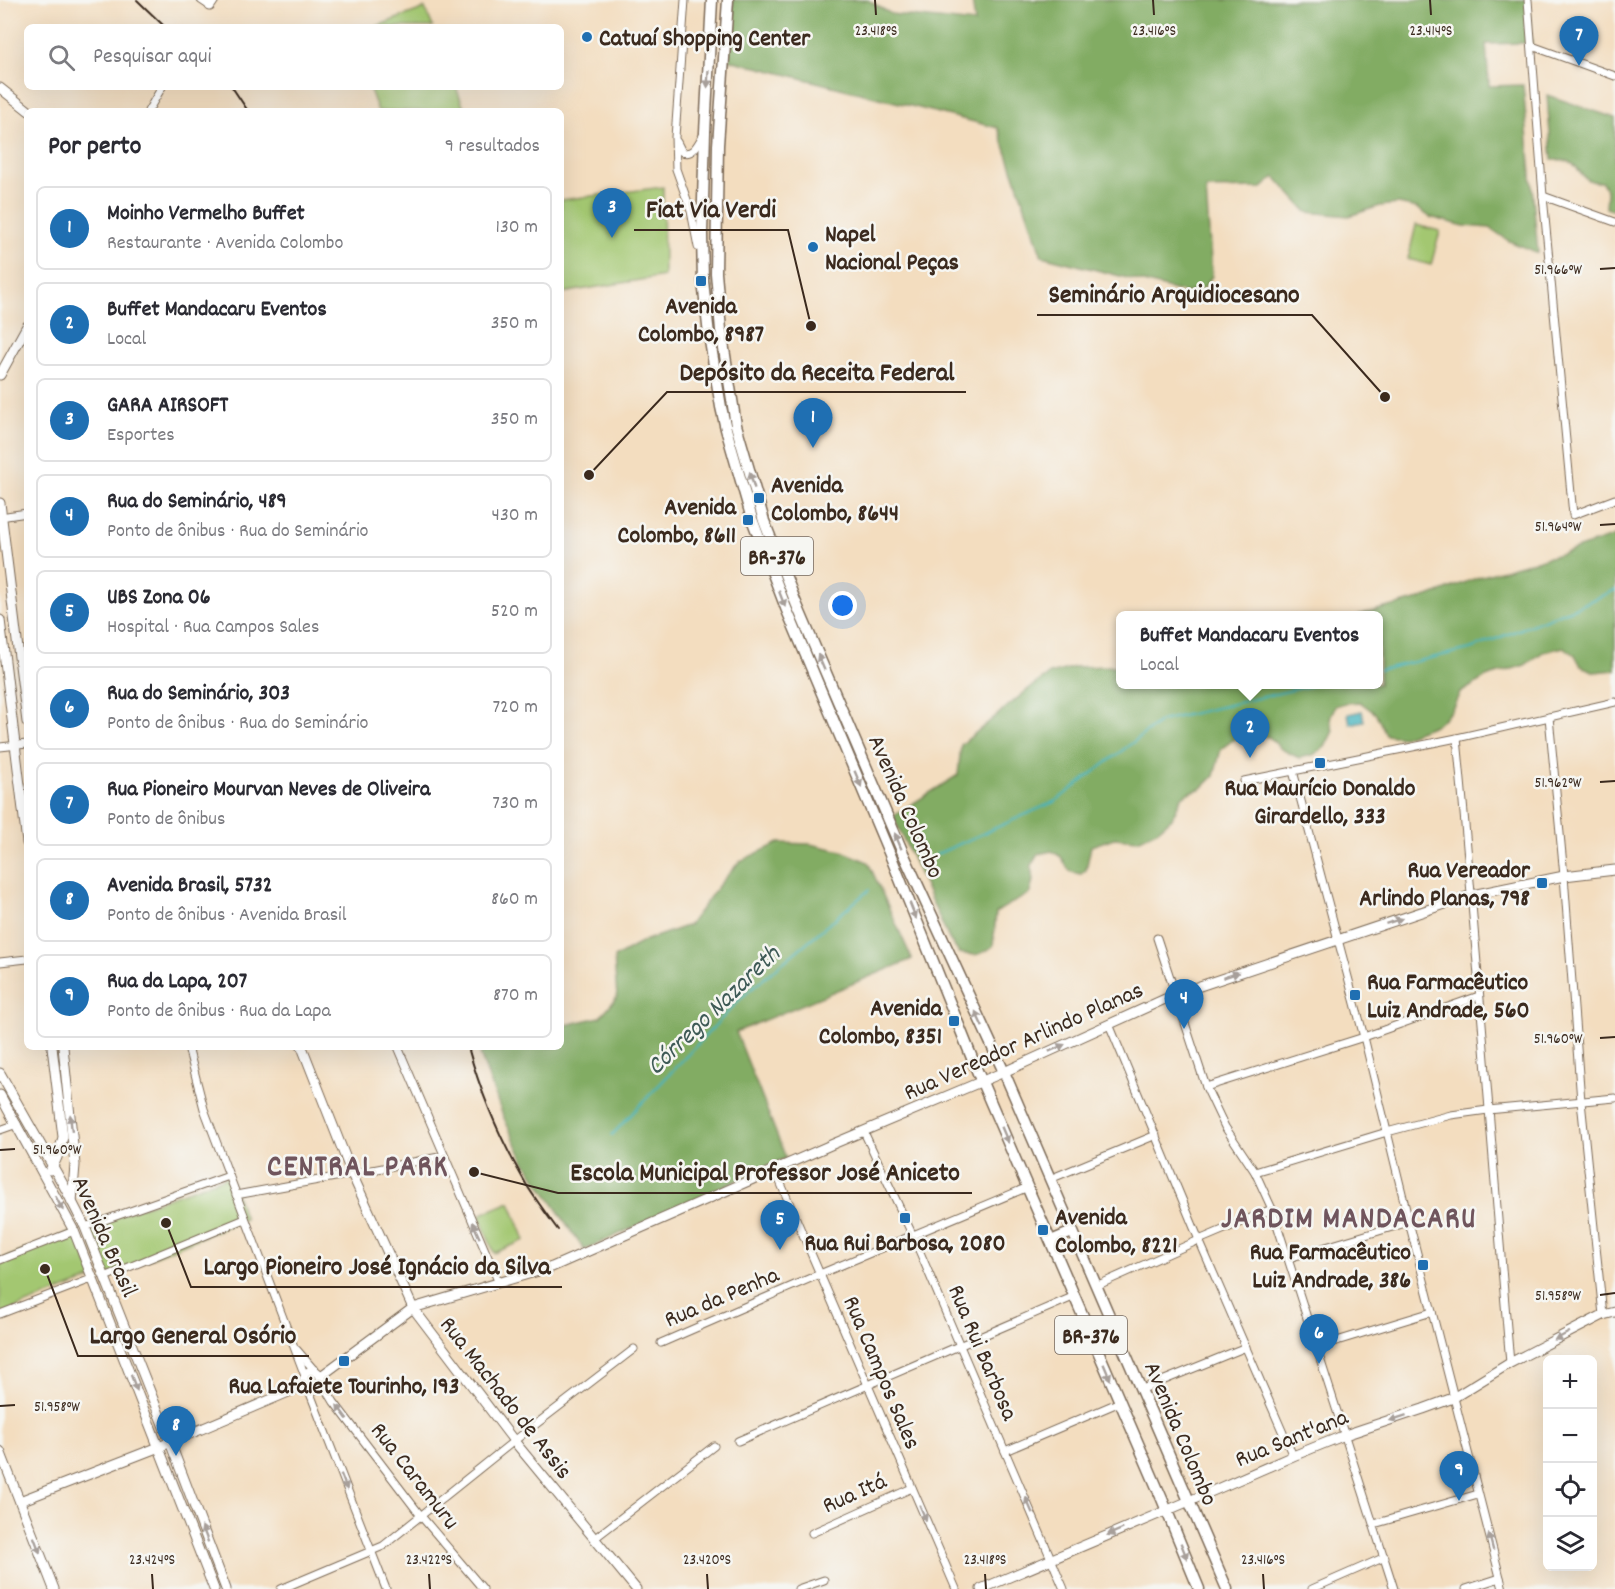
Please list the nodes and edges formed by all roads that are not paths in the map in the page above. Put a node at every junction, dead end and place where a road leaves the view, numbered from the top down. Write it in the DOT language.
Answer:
graph roads {
  1 [pos="201,0"];
  2 [pos="686,0"];
  3 [pos="712,0"];
  4 [pos="728,0"];
  5 [pos="1528,0"];
  6 [pos="212,3"];
  7 [pos="1532,46"];
  8 [pos="1615,76"];
  9 [pos="0,88"];
  10 [pos="160,90"];
  11 [pos="25,108"];
  12 [pos="150,108"];
  13 [pos="705,132"];
  14 [pos="675,137"];
  15 [pos="1543,196"];
  16 [pos="1615,222"];
  17 [pos="703,279"];
  18 [pos="24,331"];
  19 [pos="0,375"];
  20 [pos="1615,499"];
  21 [pos="0,502"];
  22 [pos="24,513"];
  23 [pos="1,516"];
  24 [pos="0,620"];
  25 [pos="24,698"];
  26 [pos="1615,702"];
  27 [pos="1550,717"];
  28 [pos="1457,738"];
  29 [pos="24,745"];
  30 [pos="16,746"];
  31 [pos="0,747"];
  32 [pos="1293,771"];
  33 [pos="1244,781"];
  34 [pos="24,817"];
  35 [pos="1615,870"];
  36 [pos="1564,876"];
  37 [pos="1472,895"];
  38 [pos="1157,938"];
  39 [pos="1338,940"];
  40 [pos="24,958"];
  41 [pos="0,962"];
  42 [pos="1176,993"];
  43 [pos="1479,996"];
  44 [pos="1109,1024"];
  45 [pos="1364,1037"];
  46 [pos="52,1050"];
  47 [pos="63,1050"];
  48 [pos="189,1050"];
  49 [pos="303,1050"];
  50 [pos="399,1050"];
  51 [pos="1004,1072"];
  52 [pos="0,1073"];
  53 [pos="982,1081"];
  54 [pos="1206,1088"];
  55 [pos="0,1095"];
  56 [pos="1615,1098"];
  57 [pos="1581,1101"];
  58 [pos="1488,1110"];
  59 [pos="17,1124"];
  60 [pos="0,1130"];
  61 [pos="864,1132"];
  62 [pos="1387,1132"];
  63 [pos="1156,1135"];
  64 [pos="444,1156"];
  65 [pos="53,1167"];
  66 [pos="775,1170"];
  67 [pos="1255,1172"];
  68 [pos="352,1174"];
  69 [pos="45,1175"];
  70 [pos="229,1176"];
  71 [pos="1050,1179"];
  72 [pos="1028,1188"];
  73 [pos="236,1195"];
  74 [pos="72,1202"];
  75 [pos="1272,1209"];
  76 [pos="245,1219"];
  77 [pos="1409,1222"];
  78 [pos="85,1227"];
  79 [pos="74,1231"];
  80 [pos="1072,1232"];
  81 [pos="912,1236"];
  82 [pos="1198,1240"];
  83 [pos="1051,1241"];
  84 [pos="1289,1258"];
  85 [pos="0,1260"];
  86 [pos="820,1274"];
  87 [pos="105,1277"];
  88 [pos="94,1278"];
  89 [pos="500,1283"];
  90 [pos="1096,1286"];
  91 [pos="1075,1296"];
  92 [pos="412,1308"];
  93 [pos="1432,1312"];
  94 [pos="1615,1312"];
  95 [pos="0,1314"];
  96 [pos="1603,1316"];
  97 [pos="661,1343"];
  98 [pos="960,1345"];
  99 [pos="294,1346"];
  100 [pos="1246,1347"];
  101 [pos="1317,1347"];
  102 [pos="634,1349"];
  103 [pos="1510,1364"];
  104 [pos="319,1376"];
  105 [pos="306,1383"];
  106 [pos="868,1385"];
  107 [pos="1140,1390"];
  108 [pos="1453,1398"];
  109 [pos="1120,1402"];
  110 [pos="1345,1435"];
  111 [pos="514,1441"];
  112 [pos="738,1441"];
  113 [pos="170,1442"];
  114 [pos="714,1446"];
  115 [pos="159,1447"];
  116 [pos="0,1451"];
  117 [pos="1005,1451"];
  118 [pos="1293,1456"];
  119 [pos="912,1488"];
  120 [pos="1478,1494"];
  121 [pos="20,1501"];
  122 [pos="1189,1502"];
  123 [pos="1167,1511"];
  124 [pos="421,1516"];
  125 [pos="1374,1524"];
  126 [pos="812,1533"];
  127 [pos="595,1538"];
  128 [pos="370,1552"];
  129 [pos="1385,1557"];
  130 [pos="1052,1559"];
  131 [pos="1500,1578"];
  132 [pos="824,1580"];
  133 [pos="54,1589"];
  134 [pos="214,1589"];
  135 [pos="226,1589"];
  136 [pos="281,1589"];
  137 [pos="386,1589"];
  138 [pos="483,1589"];
  139 [pos="636,1589"];
  140 [pos="798,1589"];
  141 [pos="956,1589"];
  142 [pos="981,1589"];
  143 [pos="1064,1589"];
  144 [pos="1199,1589"];
  145 [pos="1227,1589"];
  146 [pos="1312,1589"];
  147 [pos="1394,1589"];
  148 [pos="1466,1589"];
  149 [pos="1503,1589"];
  1 -- 6 [label="street"];
  2 -- 14 [label="street"];
  3 -- 13 [label="main road, Avenida Colombo / BR-376, one-way"];
  51 -- 4 [label="main road, Avenida Colombo / BR-376, one-way"];
  5 -- 7 [label="street"];
  7 -- 8 [label="street"];
  7 -- 15 [label="street"];
  9 -- 11 [label="street"];
  10 -- 12 [label="street"];
  13 -- 14 [label="street"];
  13 -- 17 [label="main road, Avenida Colombo / BR-376"];
  14 -- 17 [label="street"];
  15 -- 16 [label="street"];
  15 -- 20 [label="street"];
  17 -- 53 [label="main road, Avenida Colombo / BR-376, one-way"];
  18 -- 19 [label="street"];
  21 -- 23 [label="street"];
  22 -- 23 [label="street"];
  23 -- 25 [label="street"];
  24 -- 30 [label="street"];
  26 -- 27 [label="street"];
  27 -- 28 [label="street"];
  27 -- 36 [label="street"];
  28 -- 32 [label="street"];
  28 -- 37 [label="street"];
  29 -- 30 [label="street"];
  30 -- 31 [label="street"];
  30 -- 34 [label="street"];
  32 -- 33 [label="street"];
  32 -- 39 [label="street"];
  35 -- 36 [label="street, Rua Vereador Arlindo Planas"];
  36 -- 37 [label="street, Rua Vereador Arlindo Planas"];
  36 -- 57 [label="street"];
  39 -- 37 [label="street, Rua Vereador Arlindo Planas, one-way"];
  37 -- 43 [label="street"];
  38 -- 42 [label="street"];
  42 -- 39 [label="street, Rua Vereador Arlindo Planas, one-way"];
  39 -- 45 [label="street"];
  40 -- 41 [label="street"];
  42 -- 44 [label="street, Rua Vereador Arlindo Planas"];
  42 -- 54 [label="street"];
  43 -- 45 [label="street"];
  43 -- 58 [label="street"];
  51 -- 44 [label="street, Rua Vereador Arlindo Planas, one-way"];
  44 -- 63 [label="street"];
  45 -- 54 [label="street"];
  45 -- 62 [label="street"];
  46 -- 65 [label="street"];
  74 -- 47 [label="street, one-way"];
  48 -- 70 [label="street"];
  49 -- 68 [label="street, Rua Machado de Assis"];
  50 -- 64 [label="street"];
  51 -- 53 [label="street, Rua Vereador Arlindo Planas"];
  51 -- 71 [label="main road, Avenida Colombo / BR-376"];
  52 -- 65 [label="street, Avenida Brasil"];
  53 -- 61 [label="street, Rua Vereador Arlindo Planas"];
  53 -- 72 [label="main road, Avenida Colombo / BR-376, one-way"];
  54 -- 67 [label="street"];
  55 -- 59 [label="street, Avenida Brasil"];
  56 -- 57 [label="street"];
  57 -- 58 [label="street"];
  57 -- 96 [label="street"];
  58 -- 62 [label="street"];
  58 -- 103 [label="street"];
  59 -- 60 [label="street"];
  59 -- 69 [label="street, Avenida Brasil"];
  61 -- 66 [label="street, Rua Vereador Arlindo Planas"];
  61 -- 81 [label="street, Rua Rui Barbosa"];
  62 -- 67 [label="street"];
  62 -- 77 [label="street"];
  63 -- 71 [label="street"];
  63 -- 82 [label="street"];
  64 -- 68 [label="street"];
  89 -- 64 [label="street, one-way"];
  65 -- 69 [label="street"];
  65 -- 74 [label="street, Avenida Brasil"];
  66 -- 86 [label="street, Rua Campos Sales"];
  66 -- 89 [label="street, Rua Vereador Arlindo Planas"];
  67 -- 75 [label="street"];
  68 -- 73 [label="street"];
  68 -- 92 [label="street, Rua Machado de Assis"];
  69 -- 79 [label="street, Avenida Brasil, one-way"];
  70 -- 73 [label="street"];
  70 -- 78 [label="street"];
  71 -- 80 [label="main road, Avenida Colombo / BR-376"];
  72 -- 81 [label="street, Rua da Penha"];
  72 -- 83 [label="main road, Avenida Colombo / BR-376"];
  73 -- 76 [label="street"];
  74 -- 78 [label="street, Avenida Brasil"];
  75 -- 82 [label="street"];
  75 -- 84 [label="street"];
  76 -- 87 [label="street"];
  76 -- 99 [label="street"];
  77 -- 84 [label="street"];
  77 -- 93 [label="street"];
  78 -- 87 [label="street, Avenida Brasil"];
  79 -- 85 [label="street"];
  79 -- 88 [label="street, Avenida Brasil"];
  80 -- 83 [label="main road"];
  80 -- 90 [label="main road, Avenida Colombo / BR-376"];
  81 -- 86 [label="street, Rua da Penha"];
  81 -- 98 [label="street, Rua Rui Barbosa"];
  82 -- 90 [label="street"];
  82 -- 100 [label="street"];
  83 -- 91 [label="main road, Avenida Colombo / BR-376"];
  84 -- 101 [label="street"];
  86 -- 97 [label="street, Rua da Penha"];
  86 -- 106 [label="street, Rua Campos Sales"];
  87 -- 113 [label="street, Avenida Brasil"];
  88 -- 95 [label="street"];
  88 -- 115 [label="street, Avenida Brasil, one-way"];
  89 -- 92 [label="street, Rua Vereador Arlindo Planas"];
  90 -- 107 [label="main road, Avenida Colombo / BR-376"];
  91 -- 98 [label="street"];
  91 -- 109 [label="main road, Avenida Colombo / BR-376, one-way"];
  92 -- 104 [label="street"];
  92 -- 111 [label="street, Rua Machado de Assis"];
  93 -- 101 [label="street"];
  93 -- 108 [label="street"];
  94 -- 96 [label="street, Rua Sant'ana"];
  96 -- 103 [label="street, Rua Sant'ana, one-way"];
  98 -- 106 [label="street"];
  98 -- 117 [label="street, Rua Rui Barbosa"];
  99 -- 104 [label="street, Rua Caramuru"];
  99 -- 105 [label="street"];
  100 -- 107 [label="street"];
  100 -- 118 [label="street"];
  101 -- 110 [label="street"];
  102 -- 111 [label="street"];
  103 -- 108 [label="street, Rua Sant'ana"];
  104 -- 105 [label="street"];
  104 -- 105 [label="street"];
  124 -- 104 [label="street, Rua Caramuru, one-way"];
  105 -- 113 [label="street"];
  105 -- 128 [label="street, one-way"];
  106 -- 112 [label="street"];
  106 -- 119 [label="street, Rua Campos Sales"];
  107 -- 122 [label="main road, Avenida Colombo / BR-376"];
  108 -- 110 [label="street, Rua Sant'ana, one-way"];
  108 -- 120 [label="street"];
  109 -- 117 [label="street"];
  109 -- 123 [label="main road, Avenida Colombo / BR-376"];
  110 -- 118 [label="street, Rua Sant'ana"];
  110 -- 125 [label="street"];
  111 -- 124 [label="street"];
  111 -- 127 [label="street, Rua Machado de Assis"];
  113 -- 115 [label="street"];
  135 -- 113 [label="street, Avenida Brasil, one-way"];
  114 -- 127 [label="street"];
  115 -- 121 [label="street"];
  115 -- 134 [label="street, Avenida Brasil"];
  116 -- 121 [label="street"];
  130 -- 117 [label="street, Rua Rui Barbosa, one-way"];
  118 -- 122 [label="street, Rua Sant'ana"];
  119 -- 126 [label="street, Rua Itá"];
  119 -- 141 [label="street, Rua Campos Sales, one-way"];
  120 -- 125 [label="street"];
  131 -- 120 [label="street, one-way"];
  121 -- 133 [label="street, one-way"];
  122 -- 123 [label="street, Rua Sant'ana"];
  122 -- 145 [label="main road, Avenida Colombo / BR-376"];
  123 -- 130 [label="street, Rua Sant'ana, one-way"];
  123 -- 144 [label="main road, Avenida Colombo / BR-376, one-way"];
  124 -- 128 [label="street"];
  124 -- 138 [label="street, Rua Caramuru"];
  125 -- 129 [label="street"];
  127 -- 139 [label="street, Rua Machado de Assis"];
  128 -- 136 [label="street"];
  128 -- 137 [label="street"];
  129 -- 146 [label="street"];
  129 -- 147 [label="street"];
  130 -- 142 [label="street, Rua Sant'ana"];
  130 -- 143 [label="street, Rua Rui Barbosa"];
  131 -- 148 [label="street"];
  131 -- 149 [label="street"];
  132 -- 140 [label="street"];
}
